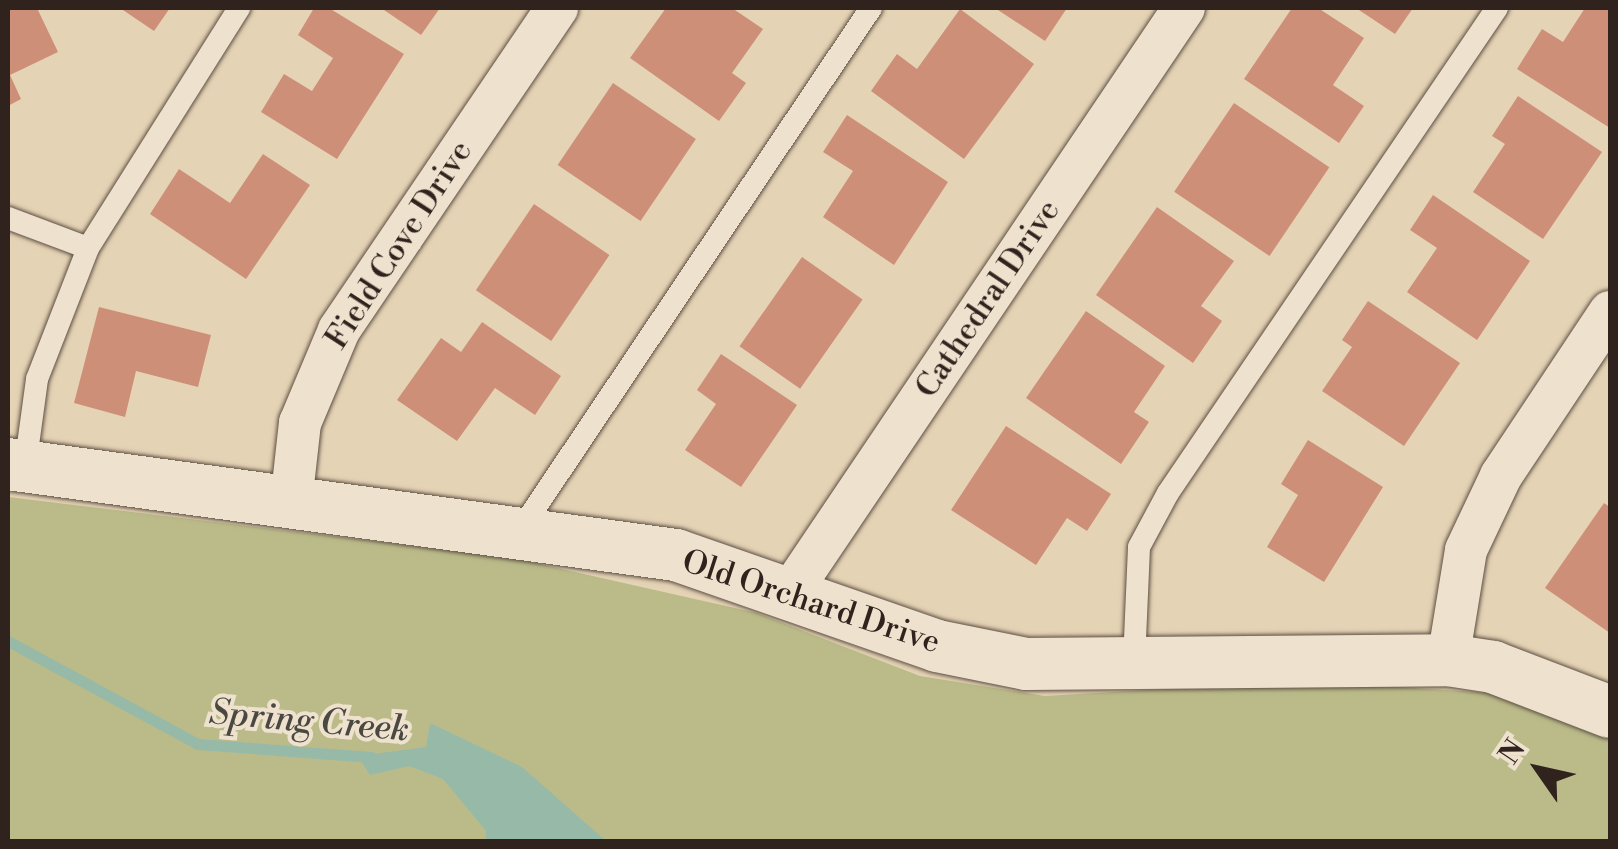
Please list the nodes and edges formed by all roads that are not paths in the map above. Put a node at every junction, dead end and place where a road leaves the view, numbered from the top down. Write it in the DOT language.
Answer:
graph roads {
  1 [pos="239,8"];
  2 [pos="557,8"];
  3 [pos="871,8"];
  4 [pos="1184,8"];
  5 [pos="1498,8"];
  6 [pos="8,218"];
  7 [pos="88,248"];
  8 [pos="1610,312"];
  9 [pos="16,466"];
  10 [pos="292,503"];
  11 [pos="519,532"];
  12 [pos="792,591"];
  13 [pos="1448,660"];
  14 [pos="1134,662"];
  15 [pos="1610,712"];
  1 -- 7 [label="lane"];
  2 -- 10 [label="street, Field Cove Drive"];
  3 -- 11 [label="lane"];
  4 -- 12 [label="street, Cathedral Drive"];
  5 -- 14 [label="lane"];
  6 -- 7 [label="lane"];
  7 -- 9 [label="lane"];
  8 -- 13 [label="street"];
  9 -- 10 [label="street, Old Orchard Drive"];
  10 -- 11 [label="street, Old Orchard Drive"];
  11 -- 12 [label="street, Old Orchard Drive"];
  12 -- 14 [label="street, Old Orchard Drive"];
  13 -- 14 [label="street, Old Orchard Drive"];
  13 -- 15 [label="street, Old Orchard Drive"];
}
